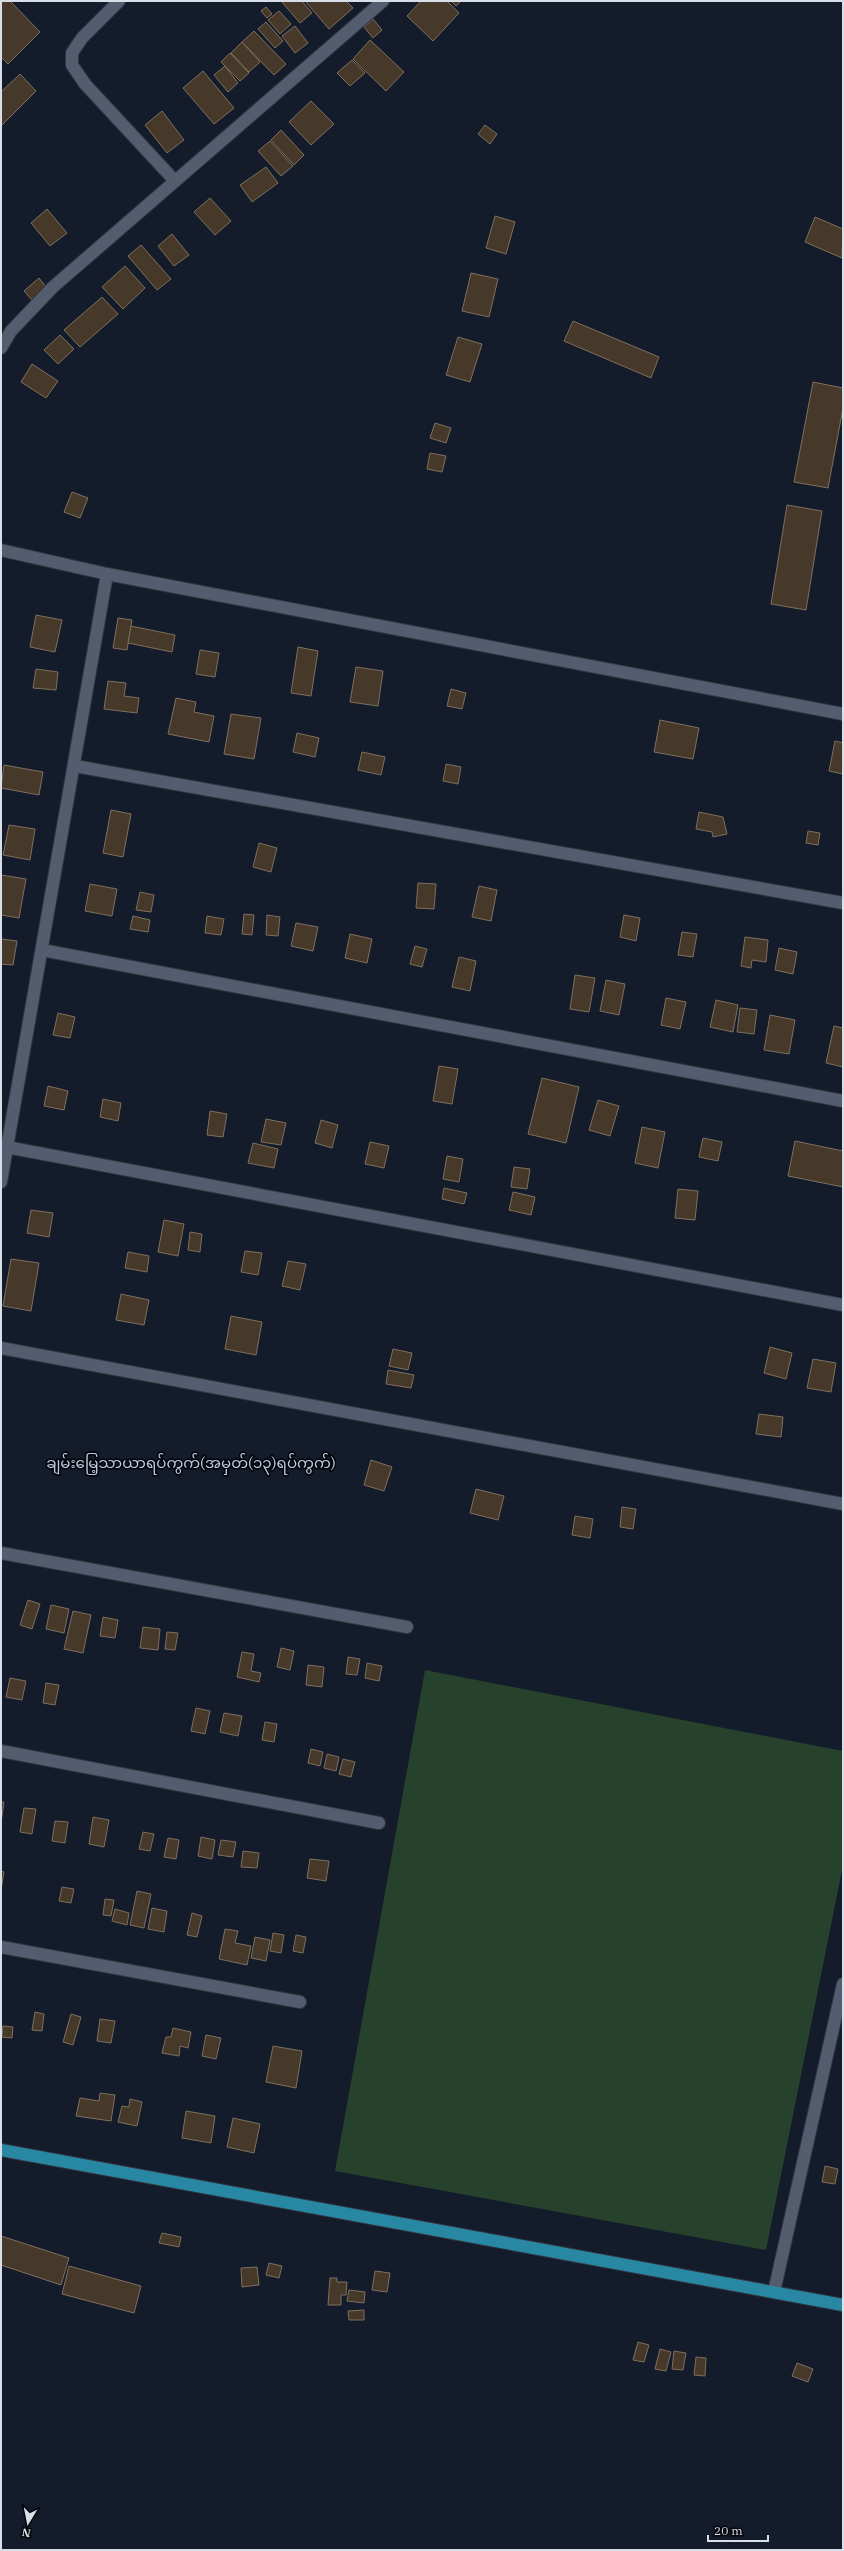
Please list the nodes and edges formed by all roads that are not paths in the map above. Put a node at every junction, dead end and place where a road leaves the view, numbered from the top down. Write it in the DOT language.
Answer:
graph roads {
  1 [pos="119,1"];
  2 [pos="383,1"];
  3 [pos="175,181"];
  4 [pos="1,348"];
  5 [pos="1,550"];
  6 [pos="107,574"];
  7 [pos="843,714"];
  8 [pos="75,766"];
  9 [pos="843,904"];
  10 [pos="42,950"];
  11 [pos="843,1101"];
  12 [pos="4,1147"];
  13 [pos="1,1182"];
  14 [pos="843,1305"];
  15 [pos="1,1348"];
  16 [pos="843,1504"];
  17 [pos="1,1553"];
  18 [pos="407,1627"];
  19 [pos="1,1751"];
  20 [pos="379,1823"];
  21 [pos="1,1947"];
  22 [pos="843,1984"];
  23 [pos="300,2002"];
  24 [pos="1,2150"];
  25 [pos="774,2292"];
  26 [pos="843,2305"];
  1 -- 3 [label="street"];
  2 -- 3 [label="street"];
  3 -- 4 [label="street"];
  5 -- 6 [label="street"];
  6 -- 7 [label="street"];
  6 -- 8 [label="street"];
  8 -- 9 [label="street"];
  8 -- 10 [label="street"];
  10 -- 11 [label="street"];
  10 -- 12 [label="street"];
  12 -- 13 [label="street"];
  12 -- 14 [label="street"];
  15 -- 16 [label="street"];
  17 -- 18 [label="street"];
  19 -- 20 [label="street"];
  21 -- 23 [label="street"];
  22 -- 25 [label="street"];
  24 -- 25 [label="main road"];
  25 -- 26 [label="main road"];
}
